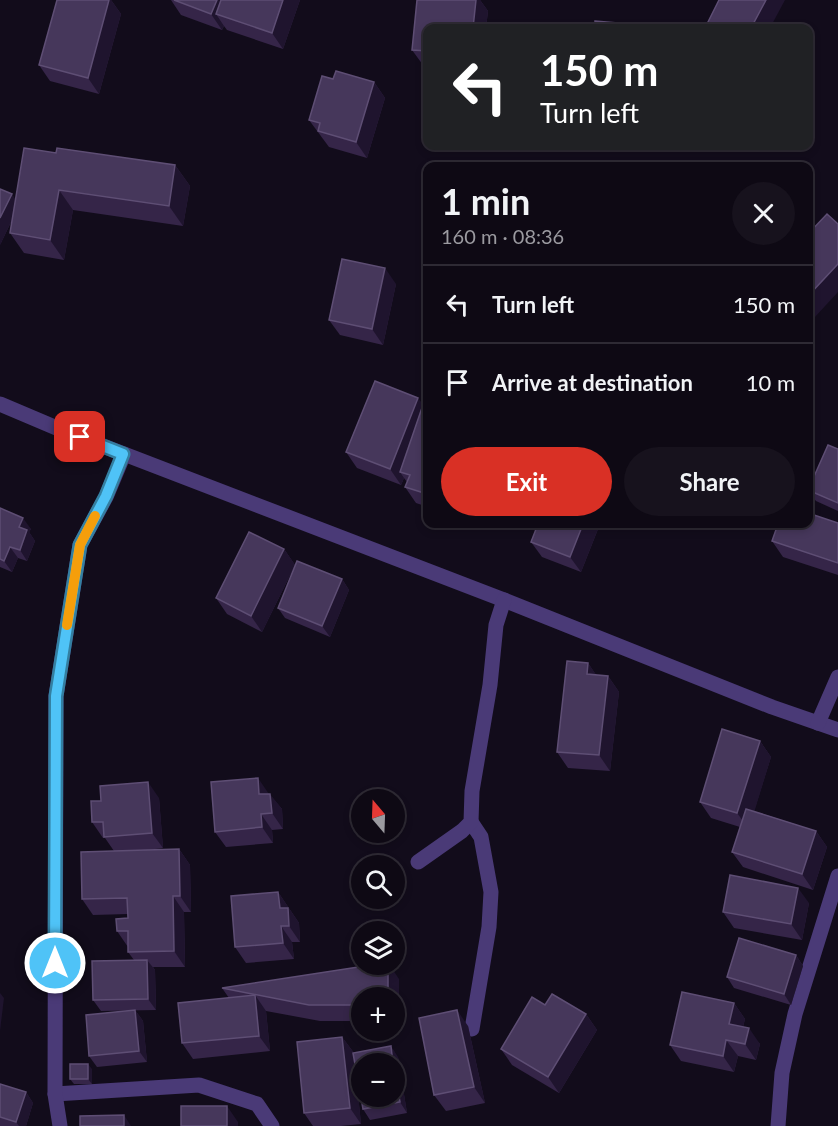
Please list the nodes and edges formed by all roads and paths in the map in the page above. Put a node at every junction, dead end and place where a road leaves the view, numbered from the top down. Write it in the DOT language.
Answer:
graph roads {
  1 [pos="0,404"];
  2 [pos="123,454"];
  3 [pos="504,600"];
  4 [pos="838,677"];
  5 [pos="818,723"];
  6 [pos="838,730"];
  7 [pos="471,822"];
  8 [pos="418,862"];
  9 [pos="838,876"];
  10 [pos="472,1029"];
  11 [pos="55,1094"];
  12 [pos="60,1126"];
  13 [pos="272,1126"];
  14 [pos="778,1126"];
  1 -- 2 [label="street"];
  2 -- 3 [label="street"];
  2 -- 11 [label="street"];
  3 -- 5 [label="street"];
  3 -- 7 [label="street"];
  4 -- 5 [label="street"];
  5 -- 6 [label="street"];
  7 -- 8 [label="street"];
  7 -- 10 [label="street"];
  9 -- 14 [label="street"];
  11 -- 12 [label="street"];
  11 -- 13 [label="street"];
}
